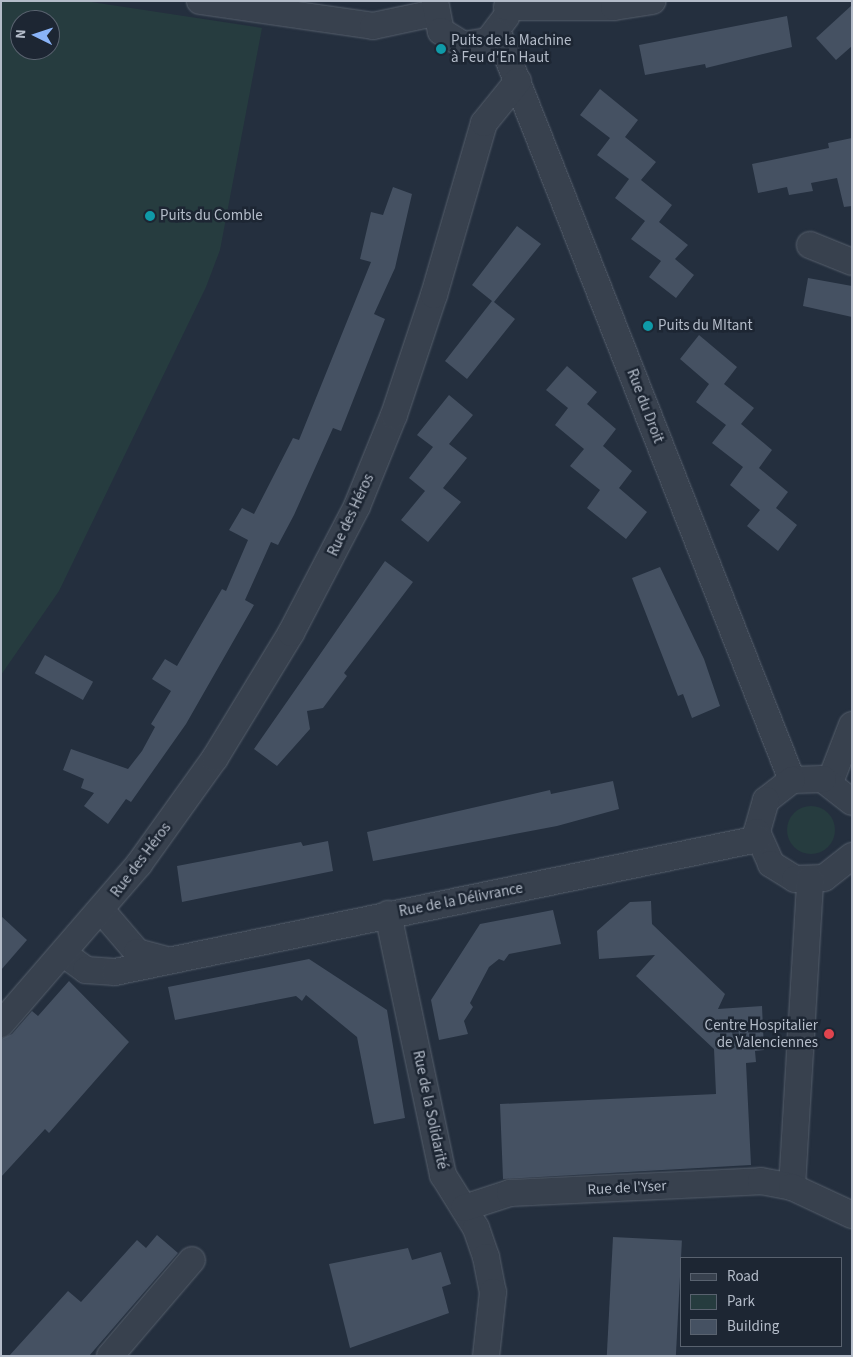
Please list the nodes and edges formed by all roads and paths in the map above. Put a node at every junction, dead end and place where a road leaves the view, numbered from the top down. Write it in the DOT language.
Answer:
graph roads {
  1 [pos="200,1"];
  2 [pos="653,1"];
  3 [pos="507,4"];
  4 [pos="434,7"];
  5 [pos="498,33"];
  6 [pos="518,81"];
  7 [pos="810,245"];
  8 [pos="852,262"];
  9 [pos="852,724"];
  10 [pos="792,780"];
  11 [pos="830,782"];
  12 [pos="852,802"];
  13 [pos="758,839"];
  14 [pos="852,856"];
  15 [pos="810,880"];
  16 [pos="102,911"];
  17 [pos="388,914"];
  18 [pos="64,954"];
  19 [pos="164,959"];
  20 [pos="1,1024"];
  21 [pos="792,1187"];
  22 [pos="464,1208"];
  23 [pos="852,1215"];
  24 [pos="192,1260"];
  25 [pos="110,1356"];
  26 [pos="486,1356"];
  1 -- 4 [label="street"];
  2 -- 3 [label="street"];
  3 -- 5 [label="street"];
  4 -- 5 [label="street"];
  5 -- 6 [label="street, Rue du Droit"];
  6 -- 10 [label="street, Rue du Droit"];
  6 -- 16 [label="street, Rue des Héros"];
  7 -- 8 [label="street"];
  9 -- 11 [label="street"];
  10 -- 11 [label="street"];
  10 -- 13 [label="street"];
  11 -- 12 [label="street"];
  13 -- 15 [label="street"];
  13 -- 17 [label="street, Rue de la Délivrance"];
  14 -- 15 [label="street"];
  15 -- 21 [label="street"];
  16 -- 18 [label="street, Rue des Héros"];
  16 -- 19 [label="street"];
  17 -- 19 [label="street, Rue de la Délivrance"];
  17 -- 22 [label="street, Rue de la Solidarité"];
  18 -- 19 [label="street, Rue de la Délivrance"];
  18 -- 20 [label="street, Rue des Héros"];
  21 -- 22 [label="street, Rue de l'Yser"];
  21 -- 23 [label="street, Rue de l'Yser"];
  22 -- 26 [label="street, Rue de la Solidarité"];
  24 -- 25 [label="street"];
}
